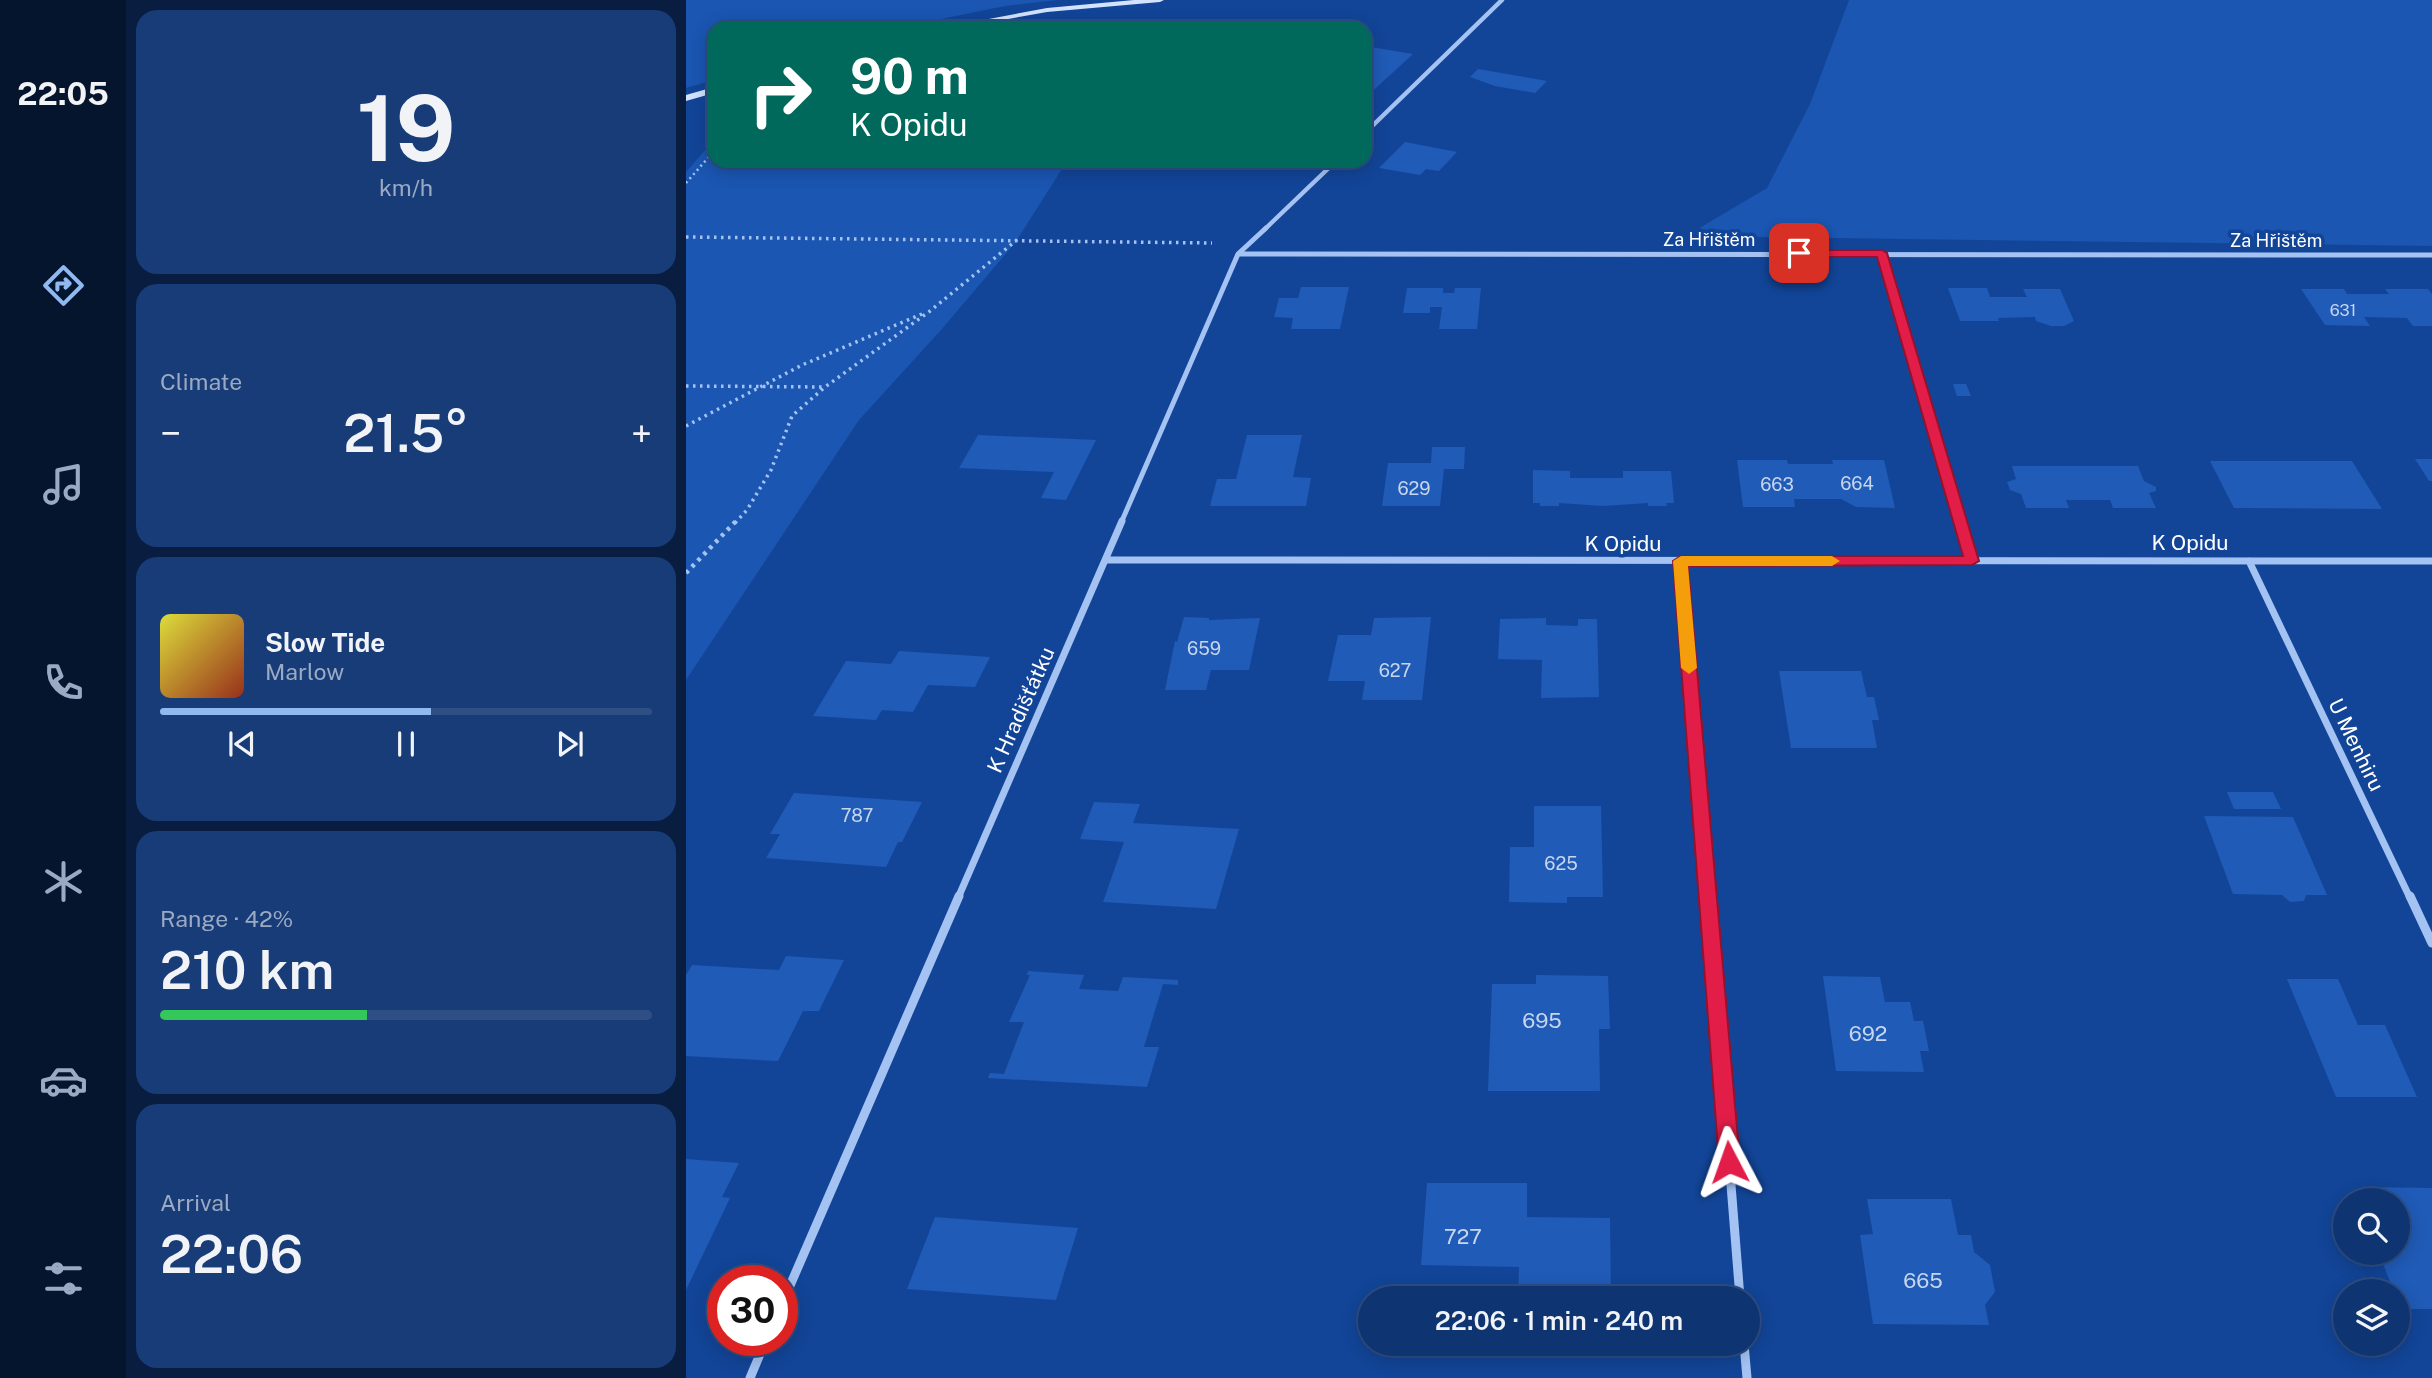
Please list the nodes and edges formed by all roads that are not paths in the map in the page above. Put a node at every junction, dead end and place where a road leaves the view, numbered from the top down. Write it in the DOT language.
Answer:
graph roads {
  1 [pos="1160,0"];
  2 [pos="1502,0"];
  3 [pos="985,21"];
  4 [pos="707,92"];
  5 [pos="686,98"];
  6 [pos="1372,126"];
  7 [pos="1329,168"];
  8 [pos="1882,253"];
  9 [pos="1238,254"];
  10 [pos="2432,256"];
  11 [pos="1107,561"];
  12 [pos="1681,561"];
  13 [pos="1972,561"];
  14 [pos="2249,561"];
  15 [pos="2432,561"];
  16 [pos="2432,943"];
  17 [pos="798,1267"];
  18 [pos="1739,1286"];
  19 [pos="759,1356"];
  20 [pos="1745,1356"];
  21 [pos="750,1378"];
  22 [pos="1747,1378"];
  1 -- 3 [label="street"];
  2 -- 6 [label="street"];
  4 -- 5 [label="street"];
  7 -- 9 [label="street, K Hradišťátku"];
  8 -- 9 [label="street, Za Hřištěm"];
  8 -- 10 [label="street, Za Hřištěm"];
  8 -- 13 [label="street"];
  9 -- 11 [label="street, K Hradišťátku"];
  11 -- 12 [label="street, K Opidu"];
  11 -- 17 [label="street, K Hradišťátku"];
  12 -- 13 [label="street, K Opidu"];
  12 -- 18 [label="street"];
  13 -- 14 [label="street, K Opidu"];
  14 -- 15 [label="street, K Opidu"];
  14 -- 16 [label="street, U Menhiru"];
  19 -- 21 [label="street"];
  20 -- 22 [label="street"];
}
